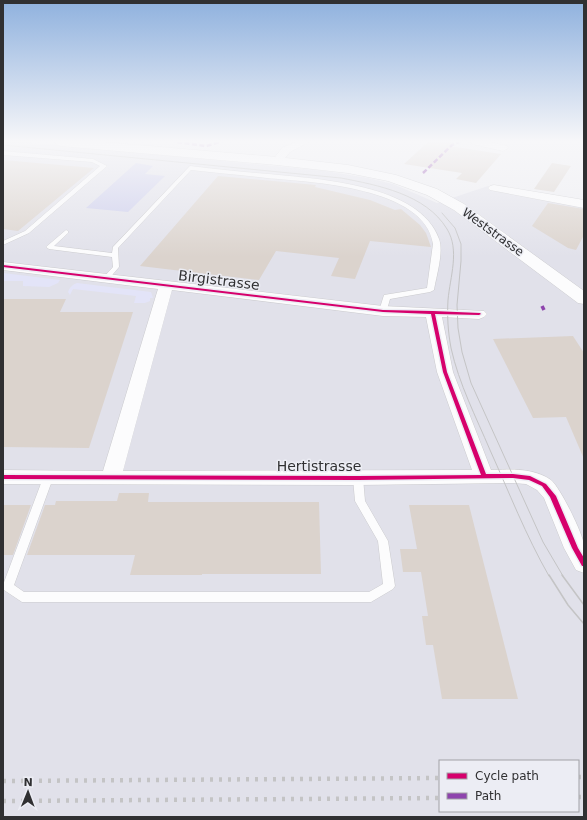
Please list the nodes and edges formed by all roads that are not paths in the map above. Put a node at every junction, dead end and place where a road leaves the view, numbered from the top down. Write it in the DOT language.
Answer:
graph roads {
  1 [pos="87,180"];
  2 [pos="178,180"];
  3 [pos="318,180"];
  4 [pos="398,180"];
  5 [pos="494,188"];
  6 [pos="584,204"];
  7 [pos="66,232"];
  8 [pos="3,243"];
  9 [pos="115,255"];
  10 [pos="3,266"];
  11 [pos="106,279"];
  12 [pos="166,286"];
  13 [pos="584,299"];
  14 [pos="383,311"];
  15 [pos="433,312"];
  16 [pos="479,314"];
  17 [pos="484,476"];
  18 [pos="3,477"];
  19 [pos="48,478"];
  20 [pos="111,478"];
  21 [pos="358,478"];
  22 [pos="584,564"];
  1 -- 8 [label="lane"];
  2 -- 9 [label="lane"];
  3 -- 14 [label="lane"];
  4 -- 13 [label="main road, Weststrasse"];
  5 -- 6 [label="street"];
  7 -- 9 [label="lane"];
  9 -- 11 [label="lane"];
  10 -- 11 [label="street, Birgistrasse"];
  11 -- 12 [label="street, Birgistrasse"];
  12 -- 14 [label="street, Birgistrasse"];
  12 -- 20 [label="street, Birgistrasse"];
  14 -- 15 [label="street, Birgistrasse"];
  15 -- 16 [label="street, Birgistrasse"];
  15 -- 17 [label="street"];
  17 -- 21 [label="street, Hertistrasse"];
  17 -- 22 [label="street, Hertistrasse"];
  18 -- 19 [label="street, Hertistrasse"];
  19 -- 20 [label="street, Hertistrasse"];
  19 -- 21 [label="lane"];
  20 -- 21 [label="street, Hertistrasse"];
}
